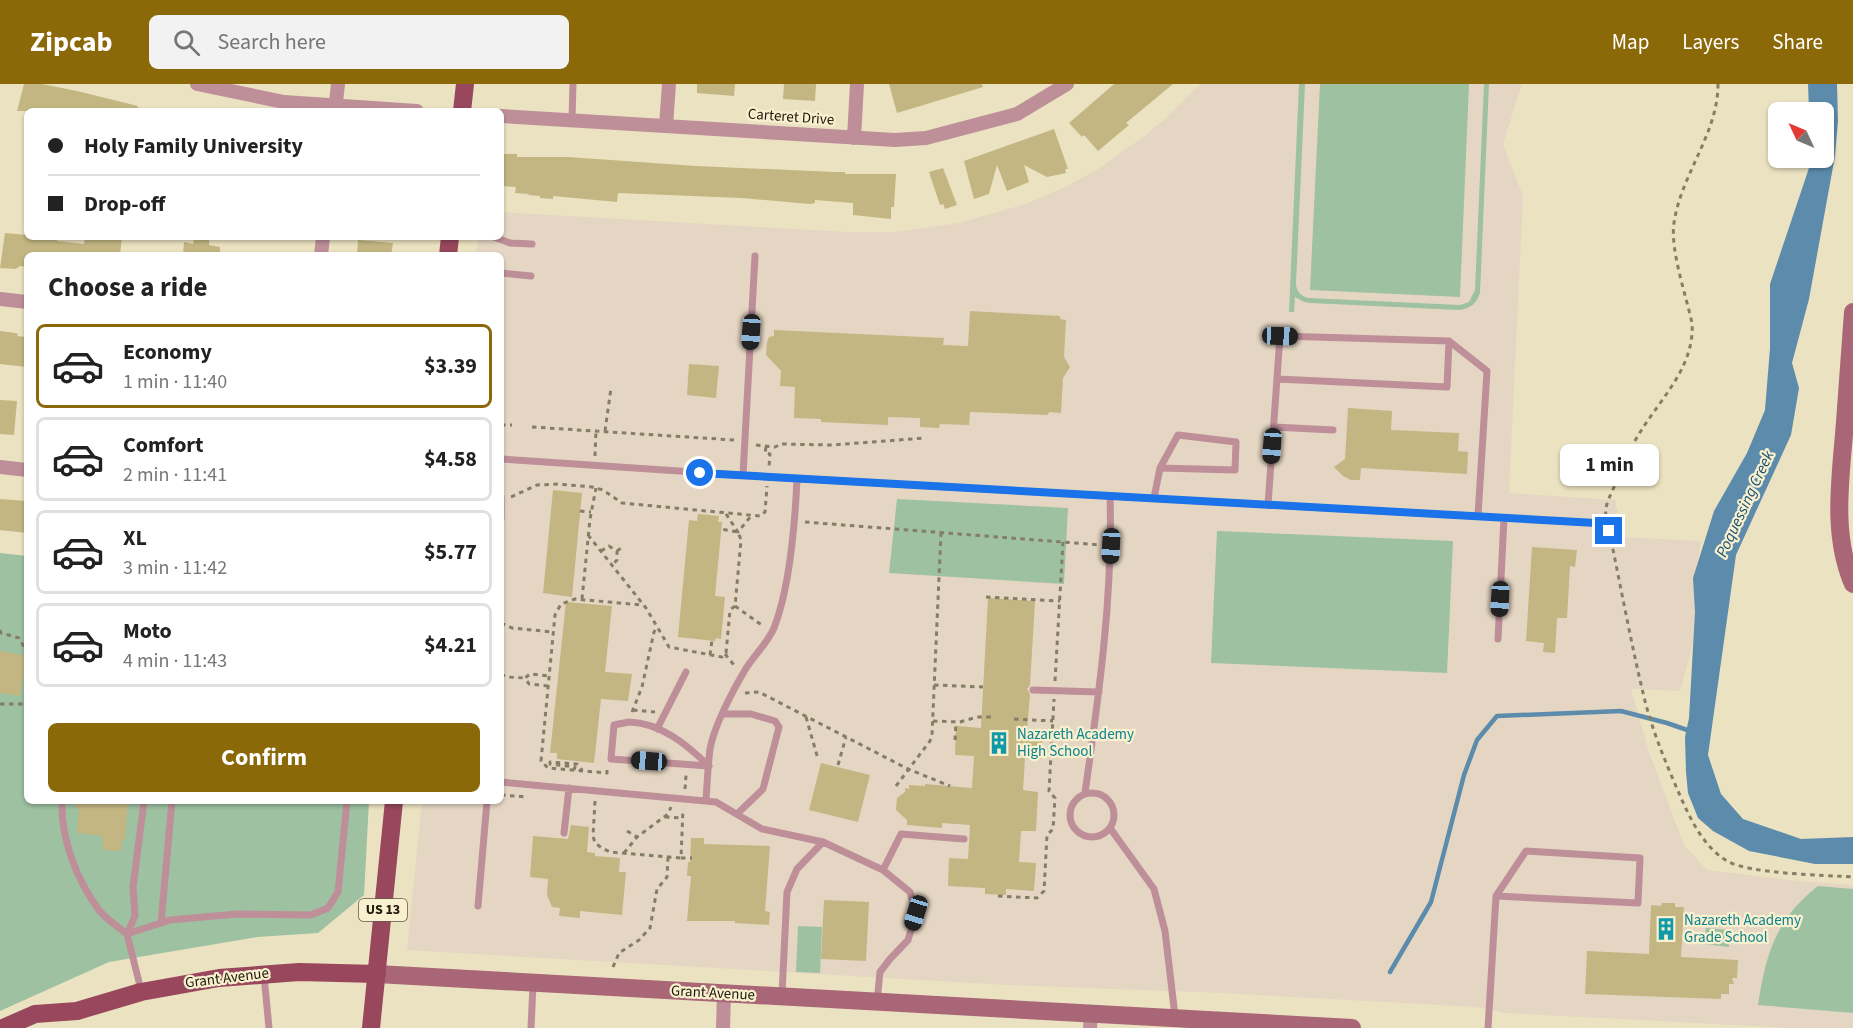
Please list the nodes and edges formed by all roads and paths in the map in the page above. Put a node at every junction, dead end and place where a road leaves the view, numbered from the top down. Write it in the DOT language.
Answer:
graph roads {
  1 [pos="197,84"];
  2 [pos="338,84"];
  3 [pos="465,84"];
  4 [pos="573,84"];
  5 [pos="669,84"];
  6 [pos="857,84"];
  7 [pos="1067,84"];
  8 [pos="1718,84"];
  9 [pos="329,108"];
  10 [pos="336,108"];
  11 [pos="462,108"];
  12 [pos="504,116"];
  13 [pos="572,120"];
  14 [pos="666,126"];
  15 [pos="854,138"];
  16 [pos="502,240"];
  17 [pos="532,244"];
  18 [pos="755,256"];
  19 [pos="504,273"];
  20 [pos="531,276"];
  21 [pos="0,299"];
  22 [pos="24,302"];
  23 [pos="1853,312"];
  24 [pos="1449,340"];
  25 [pos="1277,379"];
  26 [pos="611,388"];
  27 [pos="504,425"];
  28 [pos="512,426"];
  29 [pos="532,427"];
  30 [pos="1274,427"];
  31 [pos="1333,430"];
  32 [pos="596,431"];
  33 [pos="605,432"];
  34 [pos="925,438"];
  35 [pos="736,440"];
  36 [pos="754,445"];
  37 [pos="766,447"];
  38 [pos="595,452"];
  39 [pos="504,459"];
  40 [pos="770,462"];
  41 [pos="0,467"];
  42 [pos="1160,468"];
  43 [pos="24,470"];
  44 [pos="743,475"];
  45 [pos="797,478"];
  46 [pos="593,480"];
  47 [pos="767,484"];
  48 [pos="594,488"];
  49 [pos="1110,496"];
  50 [pos="509,498"];
  51 [pos="1154,498"];
  52 [pos="1268,505"];
  53 [pos="580,511"];
  54 [pos="591,512"];
  55 [pos="726,513"];
  56 [pos="751,516"];
  57 [pos="1478,516"];
  58 [pos="1504,518"];
  59 [pos="795,521"];
  60 [pos="721,529"];
  61 [pos="1609,531"];
  62 [pos="738,532"];
  63 [pos="941,532"];
  64 [pos="588,535"];
  65 [pos="1063,542"];
  66 [pos="624,546"];
  67 [pos="1111,546"];
  68 [pos="601,550"];
  69 [pos="617,551"];
  70 [pos="612,565"];
  71 [pos="1853,584"];
  72 [pos="986,597"];
  73 [pos="582,599"];
  74 [pos="1060,601"];
  75 [pos="644,605"];
  76 [pos="735,606"];
  77 [pos="504,624"];
  78 [pos="657,627"];
  79 [pos="0,630"];
  80 [pos="553,632"];
  81 [pos="772,632"];
  82 [pos="1498,639"];
  83 [pos="712,640"];
  84 [pos="24,647"];
  85 [pos="725,654"];
  86 [pos="710,655"];
  87 [pos="734,665"];
  88 [pos="686,672"];
  89 [pos="504,676"];
  90 [pos="549,676"];
  91 [pos="525,678"];
  92 [pos="934,685"];
  93 [pos="548,686"];
  94 [pos="983,687"];
  95 [pos="1033,690"];
  96 [pos="1055,691"];
  97 [pos="1099,692"];
  98 [pos="745,693"];
  99 [pos="1054,699"];
  100 [pos="0,704"];
  101 [pos="24,704"];
  102 [pos="1054,705"];
  103 [pos="654,712"];
  104 [pos="723,714"];
  105 [pos="806,717"];
  106 [pos="995,717"];
  107 [pos="1014,719"];
  108 [pos="933,721"];
  109 [pos="1053,721"];
  110 [pos="956,722"];
  111 [pos="657,729"];
  112 [pos="846,737"];
  113 [pos="955,740"];
  114 [pos="610,759"];
  115 [pos="818,759"];
  116 [pos="687,764"];
  117 [pos="838,765"];
  118 [pos="709,766"];
  119 [pos="909,769"];
  120 [pos="574,770"];
  121 [pos="584,771"];
  122 [pos="597,772"];
  123 [pos="596,778"];
  124 [pos="504,782"];
  125 [pos="896,786"];
  126 [pos="950,786"];
  127 [pos="569,788"];
  128 [pos="685,792"];
  129 [pos="1085,793"];
  130 [pos="594,797"];
  131 [pos="706,800"];
  132 [pos="62,804"];
  133 [pos="144,804"];
  134 [pos="172,804"];
  135 [pos="347,804"];
  136 [pos="394,804"];
  137 [pos="488,804"];
  138 [pos="684,805"];
  139 [pos="671,807"];
  140 [pos="737,814"];
  141 [pos="665,817"];
  142 [pos="683,818"];
  143 [pos="1110,828"];
  144 [pos="627,831"];
  145 [pos="564,833"];
  146 [pos="637,837"];
  147 [pos="964,839"];
  148 [pos="823,842"];
  149 [pos="624,853"];
  150 [pos="668,857"];
  151 [pos="681,858"];
  152 [pos="692,858"];
  153 [pos="883,870"];
  154 [pos="1853,877"];
  155 [pos="998,896"];
  156 [pos="1496,896"];
  157 [pos="478,906"];
  158 [pos="161,923"];
  159 [pos="127,934"];
  160 [pos="613,967"];
  161 [pos="264,973"];
  162 [pos="377,974"];
  163 [pos="533,982"];
  164 [pos="141,992"];
  165 [pos="724,993"];
  166 [pos="782,997"];
  167 [pos="877,1002"];
  168 [pos="77,1011"];
  169 [pos="1175,1019"];
  170 [pos="1091,1021"];
  171 [pos="1126,1022"];
  172 [pos="3,1028"];
  173 [pos="56,1028"];
  174 [pos="268,1028"];
  175 [pos="371,1028"];
  176 [pos="531,1028"];
  177 [pos="723,1028"];
  178 [pos="1352,1028"];
  179 [pos="1488,1028"];
  1 -- 9 [label="street"];
  2 -- 10 [label="street"];
  3 -- 11 [label="main road"];
  4 -- 13 [label="lane"];
  5 -- 14 [label="street"];
  6 -- 15 [label="street"];
  7 -- 15 [label="street, Carteret Drive"];
  8 -- 61 [label="path"];
  12 -- 13 [label="street, Carteret Drive"];
  13 -- 14 [label="street, Carteret Drive"];
  14 -- 15 [label="street, Carteret Drive"];
  16 -- 17 [label="lane"];
  18 -- 44 [label="lane"];
  19 -- 20 [label="lane"];
  21 -- 22 [label="street"];
  23 -- 71 [label="street"];
  24 -- 25 [label="lane"];
  24 -- 25 [label="lane"];
  24 -- 57 [label="lane"];
  25 -- 30 [label="lane"];
  26 -- 33 [label="path"];
  27 -- 28 [label="path"];
  29 -- 32 [label="path"];
  30 -- 31 [label="lane"];
  30 -- 52 [label="lane"];
  32 -- 33 [label="path"];
  32 -- 38 [label="path"];
  33 -- 35 [label="path"];
  34 -- 37 [label="path"];
  36 -- 37 [label="path"];
  37 -- 40 [label="path"];
  39 -- 44 [label="lane"];
  41 -- 43 [label="street"];
  42 -- 42 [label="lane"];
  42 -- 51 [label="lane"];
  44 -- 45 [label="lane"];
  45 -- 49 [label="lane"];
  45 -- 59 [label="lane"];
  46 -- 48 [label="path"];
  47 -- 56 [label="path"];
  48 -- 50 [label="path"];
  48 -- 54 [label="path"];
  48 -- 55 [label="path"];
  49 -- 51 [label="lane"];
  49 -- 67 [label="lane"];
  51 -- 52 [label="lane"];
  52 -- 57 [label="lane"];
  53 -- 54 [label="path"];
  54 -- 64 [label="path"];
  55 -- 56 [label="path"];
  55 -- 62 [label="path"];
  56 -- 62 [label="path"];
  57 -- 58 [label="lane"];
  58 -- 61 [label="lane"];
  58 -- 82 [label="lane"];
  59 -- 63 [label="path"];
  59 -- 81 [label="lane"];
  60 -- 62 [label="path"];
  61 -- 154 [label="path"];
  62 -- 76 [label="path"];
  63 -- 65 [label="path"];
  63 -- 92 [label="path"];
  64 -- 68 [label="path"];
  64 -- 73 [label="path"];
  65 -- 67 [label="path"];
  65 -- 74 [label="path"];
  66 -- 69 [label="path"];
  67 -- 97 [label="lane"];
  68 -- 69 [label="path"];
  68 -- 70 [label="path"];
  69 -- 70 [label="path"];
  70 -- 75 [label="path"];
  72 -- 74 [label="path"];
  73 -- 75 [label="path"];
  73 -- 80 [label="path"];
  74 -- 96 [label="path"];
  75 -- 78 [label="path"];
  76 -- 81 [label="path"];
  76 -- 85 [label="path"];
  77 -- 80 [label="path"];
  78 -- 86 [label="path"];
  78 -- 103 [label="path"];
  79 -- 84 [label="path"];
  80 -- 90 [label="path"];
  81 -- 104 [label="lane"];
  83 -- 86 [label="path"];
  85 -- 86 [label="path"];
  85 -- 87 [label="path"];
  88 -- 111 [label="lane"];
  89 -- 91 [label="path"];
  90 -- 91 [label="path"];
  90 -- 93 [label="path"];
  91 -- 93 [label="path"];
  92 -- 94 [label="path"];
  92 -- 108 [label="path"];
  93 -- 120 [label="path"];
  95 -- 96 [label="lane"];
  96 -- 97 [label="lane"];
  96 -- 99 [label="path"];
  97 -- 129 [label="lane"];
  98 -- 105 [label="path"];
  100 -- 101 [label="path"];
  102 -- 109 [label="path"];
  104 -- 118 [label="lane"];
  104 -- 140 [label="lane"];
  105 -- 112 [label="path"];
  105 -- 115 [label="path"];
  106 -- 110 [label="path"];
  107 -- 109 [label="path"];
  108 -- 110 [label="path"];
  108 -- 119 [label="path"];
  109 -- 155 [label="path"];
  110 -- 113 [label="path"];
  111 -- 114 [label="lane"];
  111 -- 118 [label="lane"];
  112 -- 117 [label="path"];
  112 -- 119 [label="path"];
  114 -- 116 [label="lane"];
  114 -- 122 [label="path"];
  116 -- 118 [label="lane"];
  116 -- 128 [label="path"];
  118 -- 131 [label="lane"];
  119 -- 125 [label="path"];
  119 -- 126 [label="path"];
  120 -- 121 [label="path"];
  120 -- 121 [label="path"];
  121 -- 122 [label="path"];
  122 -- 123 [label="path"];
  124 -- 127 [label="lane"];
  127 -- 131 [label="lane"];
  127 -- 145 [label="lane"];
  129 -- 143 [label="lane"];
  129 -- 143 [label="lane"];
  130 -- 149 [label="path"];
  131 -- 140 [label="lane"];
  132 -- 159 [label="lane"];
  133 -- 159 [label="lane"];
  134 -- 158 [label="lane"];
  135 -- 158 [label="lane"];
  136 -- 162 [label="main road, US 13"];
  137 -- 157 [label="lane"];
  138 -- 142 [label="path"];
  139 -- 141 [label="path"];
  140 -- 148 [label="lane"];
  141 -- 142 [label="path"];
  141 -- 146 [label="path"];
  142 -- 151 [label="path"];
  143 -- 169 [label="lane"];
  144 -- 146 [label="path"];
  146 -- 149 [label="path"];
  147 -- 153 [label="lane"];
  148 -- 153 [label="lane"];
  148 -- 166 [label="lane"];
  149 -- 150 [label="path"];
  150 -- 151 [label="path"];
  150 -- 160 [label="path"];
  151 -- 152 [label="path"];
  153 -- 167 [label="lane"];
  156 -- 156 [label="lane"];
  156 -- 179 [label="lane"];
  158 -- 159 [label="lane"];
  159 -- 164 [label="lane"];
  161 -- 162 [label="main road, Grant Avenue"];
  161 -- 164 [label="main road, Grant Avenue"];
  161 -- 174 [label="lane"];
  162 -- 163 [label="street, Grant Avenue"];
  162 -- 175 [label="main road, US 13"];
  163 -- 165 [label="street, Grant Avenue"];
  163 -- 176 [label="lane"];
  164 -- 168 [label="main road, Grant Avenue"];
  165 -- 166 [label="street, Grant Avenue"];
  165 -- 177 [label="street"];
  166 -- 167 [label="street, Grant Avenue"];
  167 -- 170 [label="street, Grant Avenue"];
  168 -- 172 [label="main road, Grant Avenue"];
  168 -- 173 [label="main road, Grant Avenue"];
  169 -- 171 [label="street, Grant Avenue"];
  169 -- 178 [label="street, Grant Avenue"];
  170 -- 171 [label="street, Grant Avenue"];
}
